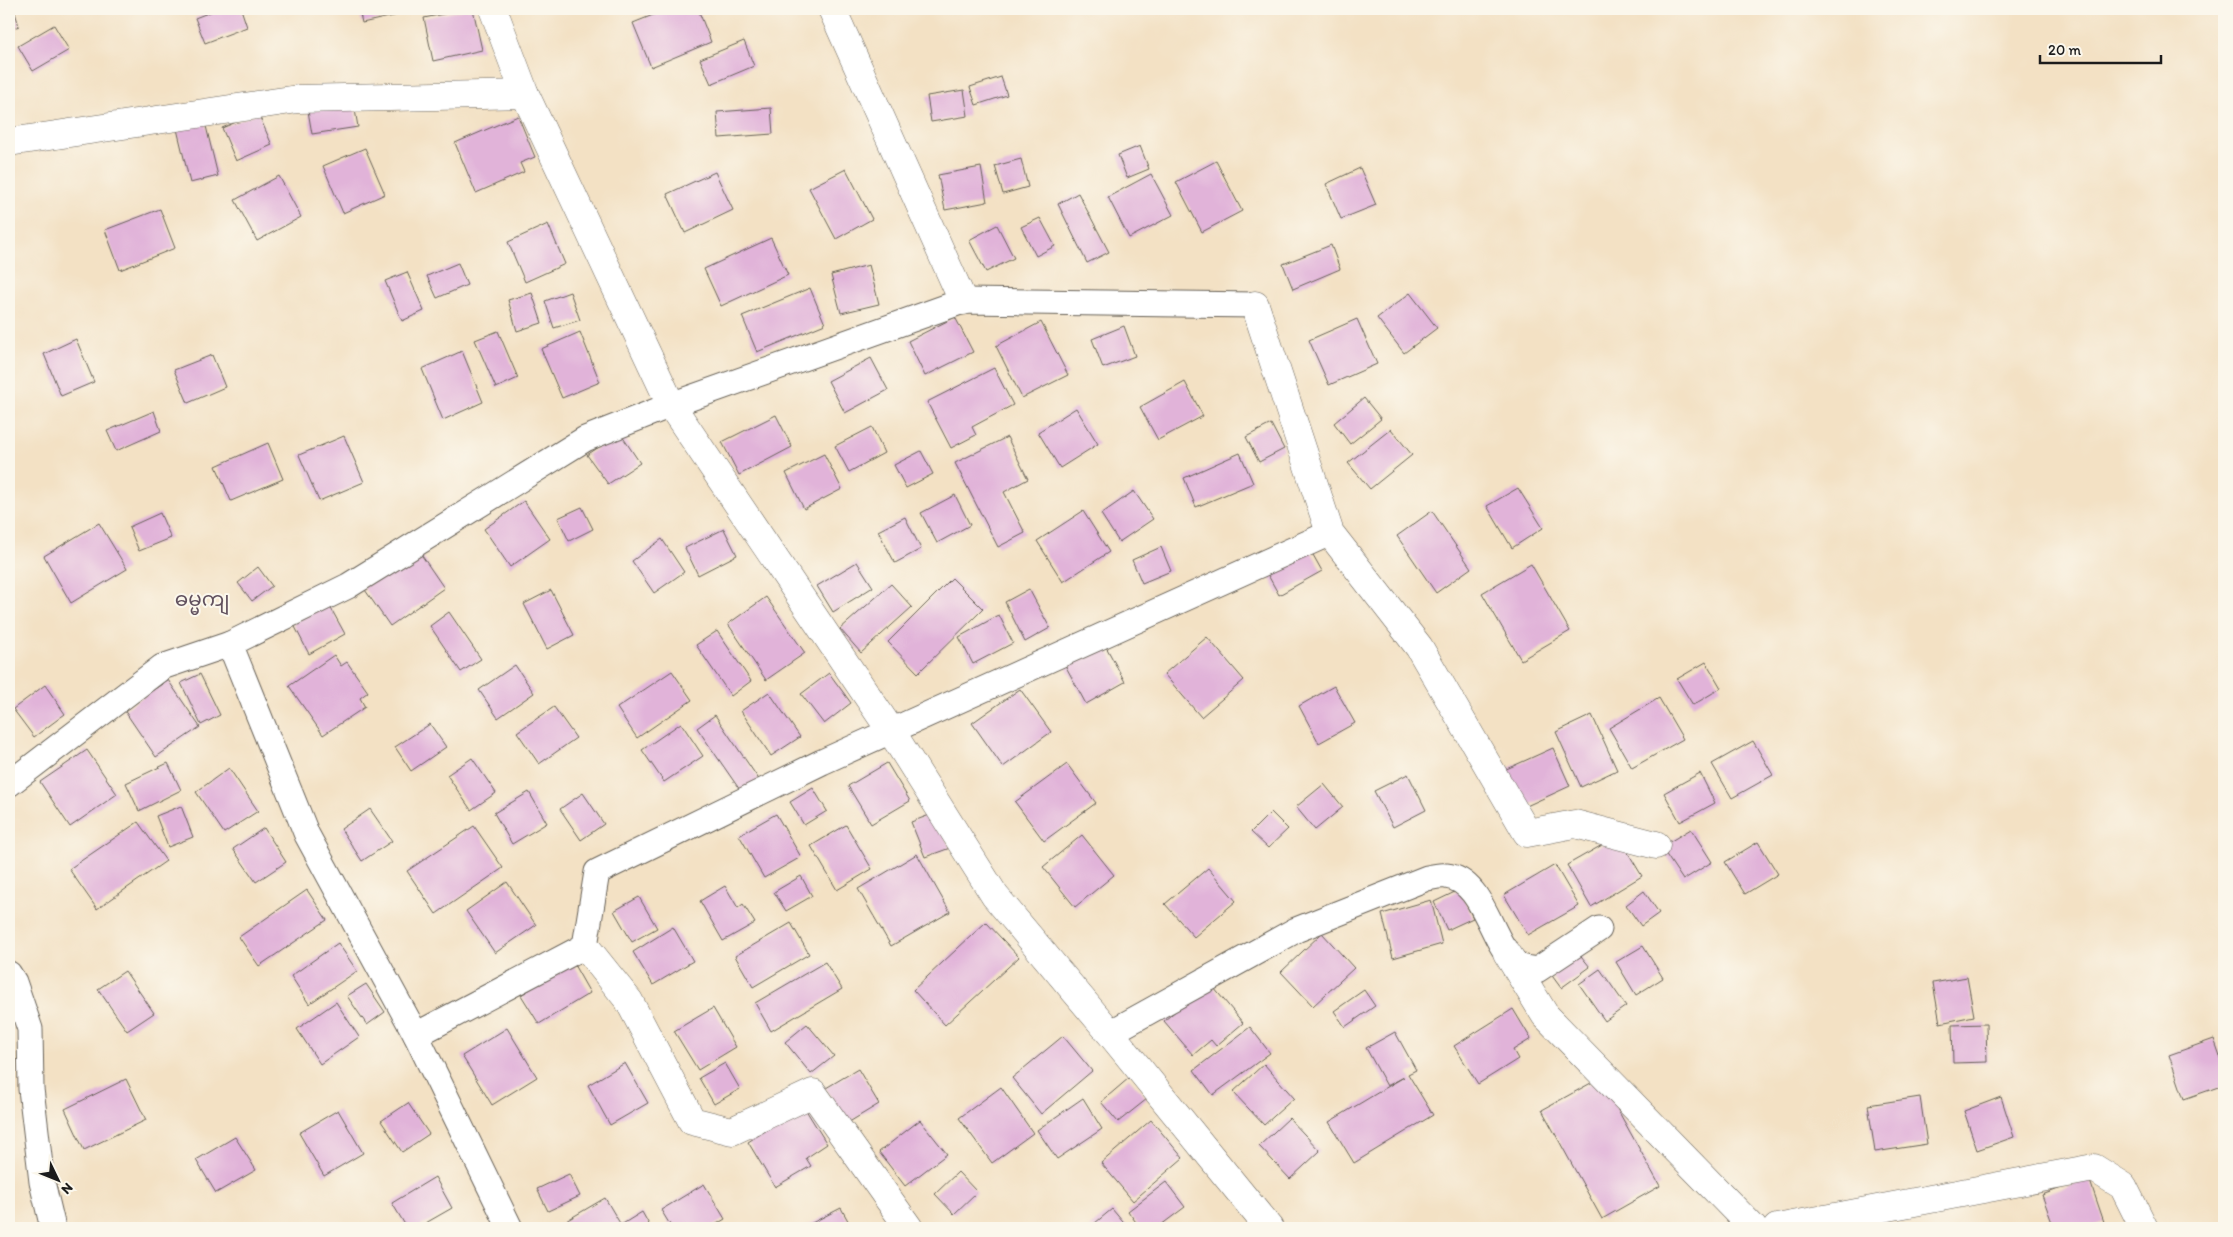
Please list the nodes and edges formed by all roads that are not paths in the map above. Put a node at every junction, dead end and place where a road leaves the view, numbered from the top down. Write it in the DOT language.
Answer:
graph roads {
  1 [pos="493,9"];
  2 [pos="832,9"];
  3 [pos="525,94"];
  4 [pos="9,142"];
  5 [pos="963,301"];
  6 [pos="1255,305"];
  7 [pos="671,405"];
  8 [pos="1330,532"];
  9 [pos="230,644"];
  10 [pos="892,731"];
  11 [pos="9,784"];
  12 [pos="1656,845"];
  13 [pos="1599,929"];
  14 [pos="585,946"];
  15 [pos="1507,953"];
  16 [pos="9,974"];
  17 [pos="1110,1032"];
  18 [pos="416,1035"];
  19 [pos="53,1228"];
  20 [pos="510,1228"];
  21 [pos="910,1228"];
  22 [pos="1269,1228"];
  23 [pos="1753,1228"];
  24 [pos="1777,1228"];
  25 [pos="2144,1228"];
  1 -- 3 [label="street"];
  2 -- 5 [label="street"];
  3 -- 4 [label="street"];
  3 -- 7 [label="street"];
  5 -- 6 [label="lane"];
  5 -- 7 [label="lane"];
  6 -- 8 [label="street"];
  7 -- 9 [label="lane"];
  7 -- 10 [label="street"];
  8 -- 10 [label="lane"];
  8 -- 12 [label="street"];
  9 -- 11 [label="lane"];
  9 -- 18 [label="lane"];
  10 -- 14 [label="lane"];
  10 -- 17 [label="street"];
  13 -- 15 [label="lane"];
  14 -- 18 [label="lane"];
  14 -- 21 [label="street"];
  15 -- 17 [label="lane"];
  15 -- 23 [label="street"];
  16 -- 19 [label="lane"];
  17 -- 22 [label="street"];
  18 -- 20 [label="lane"];
  24 -- 25 [label="street"];
}
